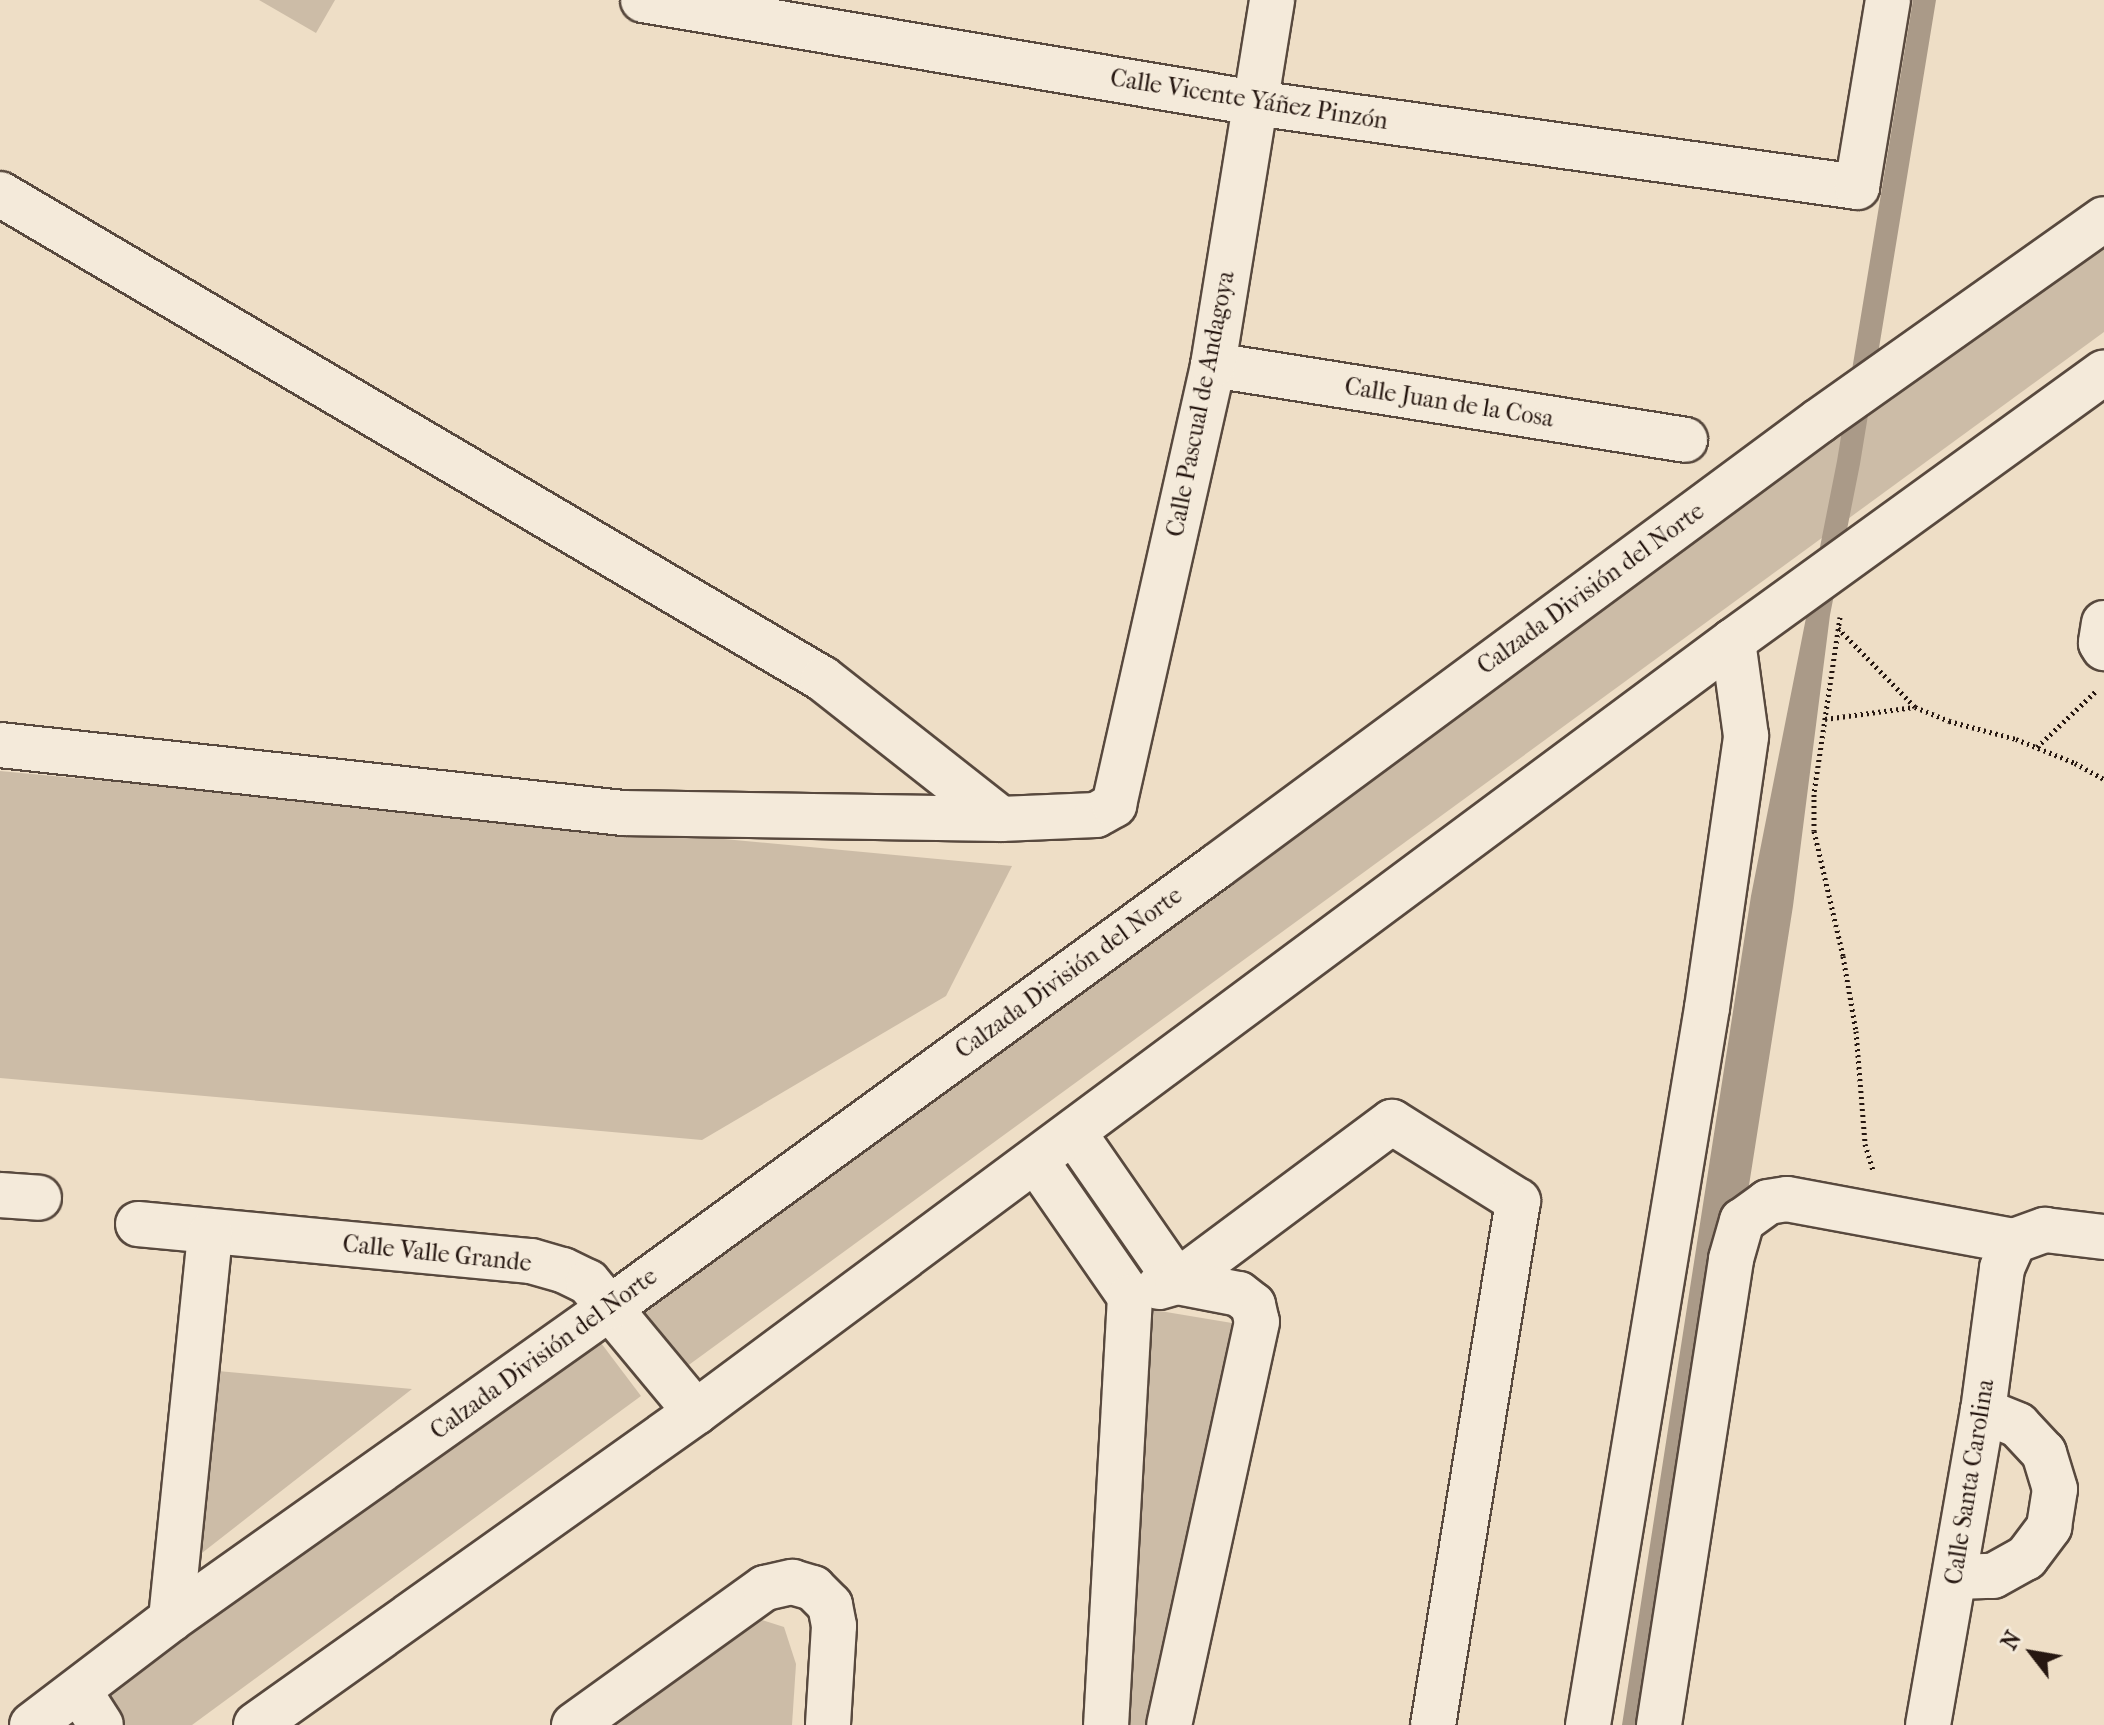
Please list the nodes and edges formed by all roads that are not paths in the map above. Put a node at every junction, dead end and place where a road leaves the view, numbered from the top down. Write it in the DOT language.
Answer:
graph roads {
  1 [pos="643,0"];
  2 [pos="1272,0"];
  3 [pos="1888,0"];
  4 [pos="1255,103"];
  5 [pos="0,194"];
  6 [pos="2104,219"];
  7 [pos="1213,365"];
  8 [pos="2104,372"];
  9 [pos="1685,440"];
  10 [pos="2104,623"];
  11 [pos="1733,641"];
  12 [pos="2104,648"];
  13 [pos="0,745"];
  14 [pos="1001,819"];
  15 [pos="1074,1133"];
  16 [pos="1036,1161"];
  17 [pos="138,1224"];
  18 [pos="210,1234"];
  19 [pos="2104,1237"];
  20 [pos="2014,1241"];
  21 [pos="1177,1282"];
  22 [pos="1130,1297"];
  23 [pos="611,1307"];
  24 [pos="1983,1411"];
  25 [pos="696,1412"];
  26 [pos="1955,1577"];
  27 [pos="171,1619"];
  28 [pos="90,1708"];
  29 [pos="32,1725"];
  30 [pos="256,1725"];
  31 [pos="574,1725"];
  32 [pos="828,1725"];
  33 [pos="1106,1725"];
  34 [pos="1169,1725"];
  35 [pos="1433,1725"];
  36 [pos="1588,1725"];
  37 [pos="1659,1725"];
  38 [pos="1928,1725"];
  1 -- 4 [label="street, Calle Vicente Yáñez Pinzón"];
  2 -- 4 [label="street, Calle Pascual de Andagoya"];
  3 -- 4 [label="street, Calle Vicente Yáñez Pinzón"];
  4 -- 7 [label="street, Calle Pascual de Andagoya"];
  5 -- 14 [label="street"];
  6 -- 23 [label="street, Calzada División del Norte"];
  7 -- 9 [label="street, Calle Juan de la Cosa"];
  7 -- 14 [label="street, Calle Pascual de Andagoya"];
  8 -- 11 [label="street"];
  10 -- 12 [label="street"];
  11 -- 15 [label="street"];
  11 -- 36 [label="street"];
  13 -- 14 [label="street"];
  15 -- 16 [label="street"];
  15 -- 21 [label="street"];
  16 -- 22 [label="street"];
  16 -- 25 [label="street"];
  17 -- 18 [label="street, Calle Valle Grande"];
  18 -- 23 [label="street, Calle Valle Grande"];
  18 -- 27 [label="street"];
  19 -- 20 [label="street"];
  20 -- 24 [label="street, Calle Santa Carolina"];
  20 -- 37 [label="street"];
  21 -- 22 [label="street"];
  21 -- 34 [label="street"];
  21 -- 35 [label="street"];
  22 -- 33 [label="street"];
  23 -- 25 [label="street, Calle Valle Grande"];
  23 -- 27 [label="street, Calzada División del Norte"];
  24 -- 26 [label="street, Calle Santa Carolina"];
  24 -- 26 [label="street"];
  25 -- 30 [label="street"];
  26 -- 38 [label="street, Calle Santa Carolina"];
  27 -- 28 [label="street, Calzada División del Norte"];
  28 -- 29 [label="street, Calzada División del Norte"];
  31 -- 32 [label="street"];
}
